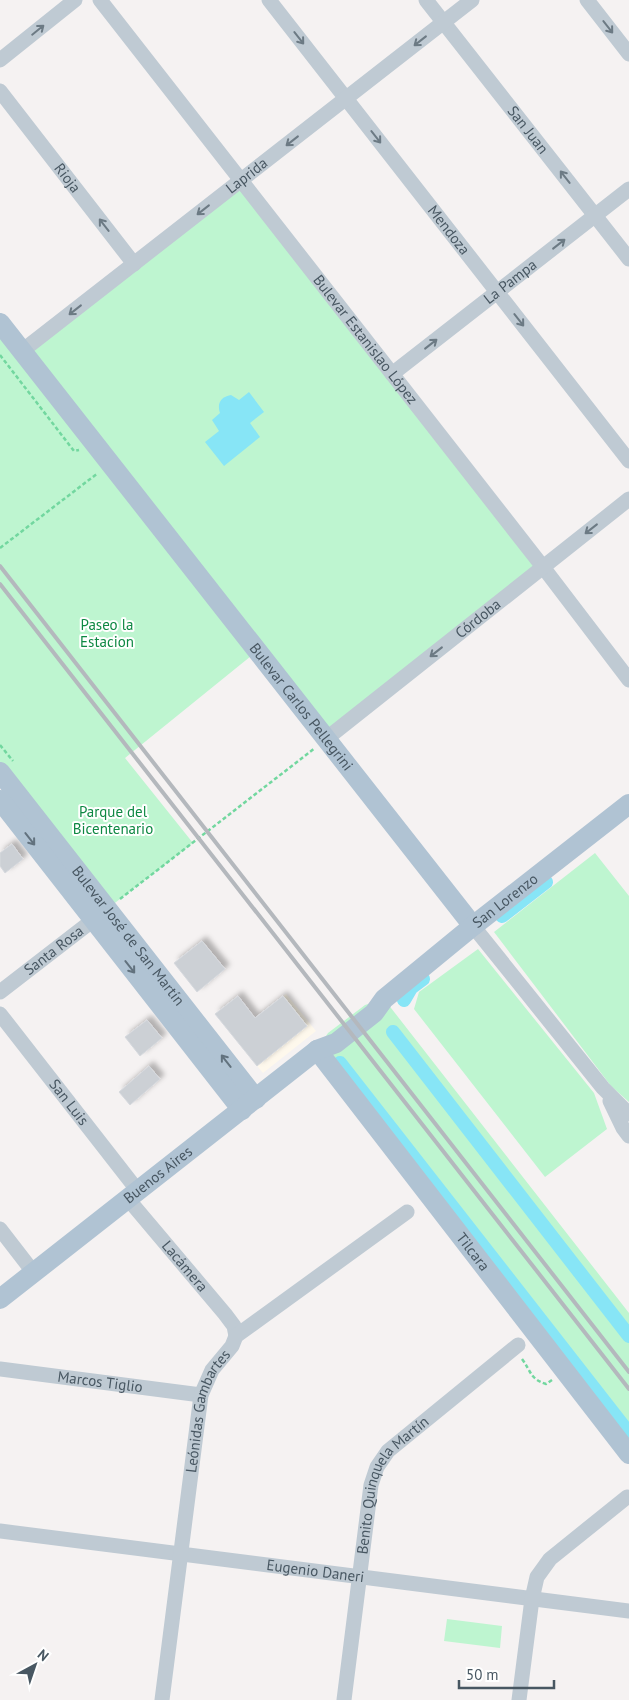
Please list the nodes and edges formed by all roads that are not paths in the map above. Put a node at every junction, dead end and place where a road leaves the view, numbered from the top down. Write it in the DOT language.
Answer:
graph roads {
  1 [pos="75,0"];
  2 [pos="100,0"];
  3 [pos="269,0"];
  4 [pos="426,0"];
  5 [pos="472,0"];
  6 [pos="587,0"];
  7 [pos="444,22"];
  8 [pos="629,54"];
  9 [pos="0,60"];
  10 [pos="0,91"];
  11 [pos="346,98"];
  12 [pos="241,180"];
  13 [pos="629,189"];
  14 [pos="595,216"];
  15 [pos="629,260"];
  16 [pos="134,264"];
  17 [pos="497,292"];
  18 [pos="0,323"];
  19 [pos="22,351"];
  20 [pos="392,374"];
  21 [pos="629,461"];
  22 [pos="629,499"];
  23 [pos="543,567"];
  24 [pos="629,680"];
  25 [pos="326,739"];
  26 [pos="0,772"];
  27 [pos="0,800"];
  28 [pos="629,804"];
  29 [pos="100,914"];
  30 [pos="473,926"];
  31 [pos="0,992"];
  32 [pos="0,1014"];
  33 [pos="355,1020"];
  34 [pos="317,1050"];
  35 [pos="249,1104"];
  36 [pos="627,1125"];
  37 [pos="133,1195"];
  38 [pos="407,1212"];
  39 [pos="0,1229"];
  40 [pos="34,1273"];
  41 [pos="0,1299"];
  42 [pos="236,1336"];
  43 [pos="512,1349"];
  44 [pos="0,1369"];
  45 [pos="201,1395"];
  46 [pos="629,1454"];
  47 [pos="626,1496"];
  48 [pos="0,1531"];
  49 [pos="180,1554"];
  50 [pos="360,1577"];
  51 [pos="532,1598"];
  52 [pos="629,1611"];
  53 [pos="162,1700"];
  54 [pos="344,1700"];
  55 [pos="519,1700"];
  9 -- 1 [label="street, one-way"];
  2 -- 12 [label="street, Bulevar Estanislao López"];
  3 -- 11 [label="street, Mendoza, one-way"];
  4 -- 7 [label="street, San Juan"];
  5 -- 7 [label="street, Laprida"];
  6 -- 8 [label="street, one-way"];
  7 -- 11 [label="street, Laprida, one-way"];
  14 -- 7 [label="street, San Juan, one-way"];
  16 -- 10 [label="street, Rioja, one-way"];
  11 -- 12 [label="street, Laprida, one-way"];
  11 -- 17 [label="street, Mendoza, one-way"];
  12 -- 16 [label="street, Laprida, one-way"];
  12 -- 20 [label="street, Bulevar Estanislao López"];
  13 -- 14 [label="street, La Pampa"];
  14 -- 15 [label="street, San Juan"];
  17 -- 14 [label="street, La Pampa, one-way"];
  16 -- 19 [label="street, Laprida, one-way"];
  20 -- 17 [label="street, La Pampa, one-way"];
  17 -- 21 [label="street, Mendoza, one-way"];
  18 -- 19 [label="main road, Bulevar Carlos Pellegrini"];
  19 -- 25 [label="main road, Bulevar Carlos Pellegrini"];
  20 -- 23 [label="street, Bulevar Estanislao López"];
  22 -- 23 [label="street, Córdoba, one-way"];
  23 -- 24 [label="street, Bulevar Estanislao López"];
  23 -- 25 [label="street, Córdoba, one-way"];
  25 -- 30 [label="main road, Bulevar Carlos Pellegrini"];
  26 -- 29 [label="main road, Bulevar José de San Martín"];
  27 -- 29 [label="main road, Bulevar José de San Martín, one-way"];
  28 -- 30 [label="main road, San Lorenzo"];
  29 -- 31 [label="street, Santa Rosa"];
  29 -- 35 [label="main road, Bulevar José de San Martín"];
  30 -- 33 [label="main road, San Lorenzo"];
  30 -- 36 [label="street, Bulevar Carlos Pellegrini"];
  32 -- 37 [label="street, San Luis"];
  33 -- 34 [label="main road, Buenos Aires"];
  34 -- 35 [label="main road, Buenos Aires"];
  34 -- 46 [label="main road, Tilcara"];
  35 -- 37 [label="main road, Buenos Aires"];
  37 -- 40 [label="main road, Buenos Aires"];
  37 -- 42 [label="street, Lacámera"];
  38 -- 42 [label="street, Leónidas Gambartes"];
  39 -- 40 [label="street"];
  40 -- 41 [label="main road, Buenos Aires"];
  42 -- 45 [label="street, Leónidas Gambartes"];
  43 -- 50 [label="street, Benito Quinquela Martín"];
  44 -- 45 [label="street, Marcos Tiglio"];
  45 -- 49 [label="street, Leónidas Gambartes"];
  47 -- 51 [label="street"];
  48 -- 49 [label="street, Eugenio Daneri"];
  49 -- 50 [label="street, Eugenio Daneri"];
  49 -- 53 [label="street, Leónidas Gambartes"];
  50 -- 51 [label="street, Eugenio Daneri"];
  50 -- 54 [label="street, Benito Quinquela Martín"];
  51 -- 52 [label="street, Eugenio Daneri"];
  51 -- 55 [label="street"];
}
